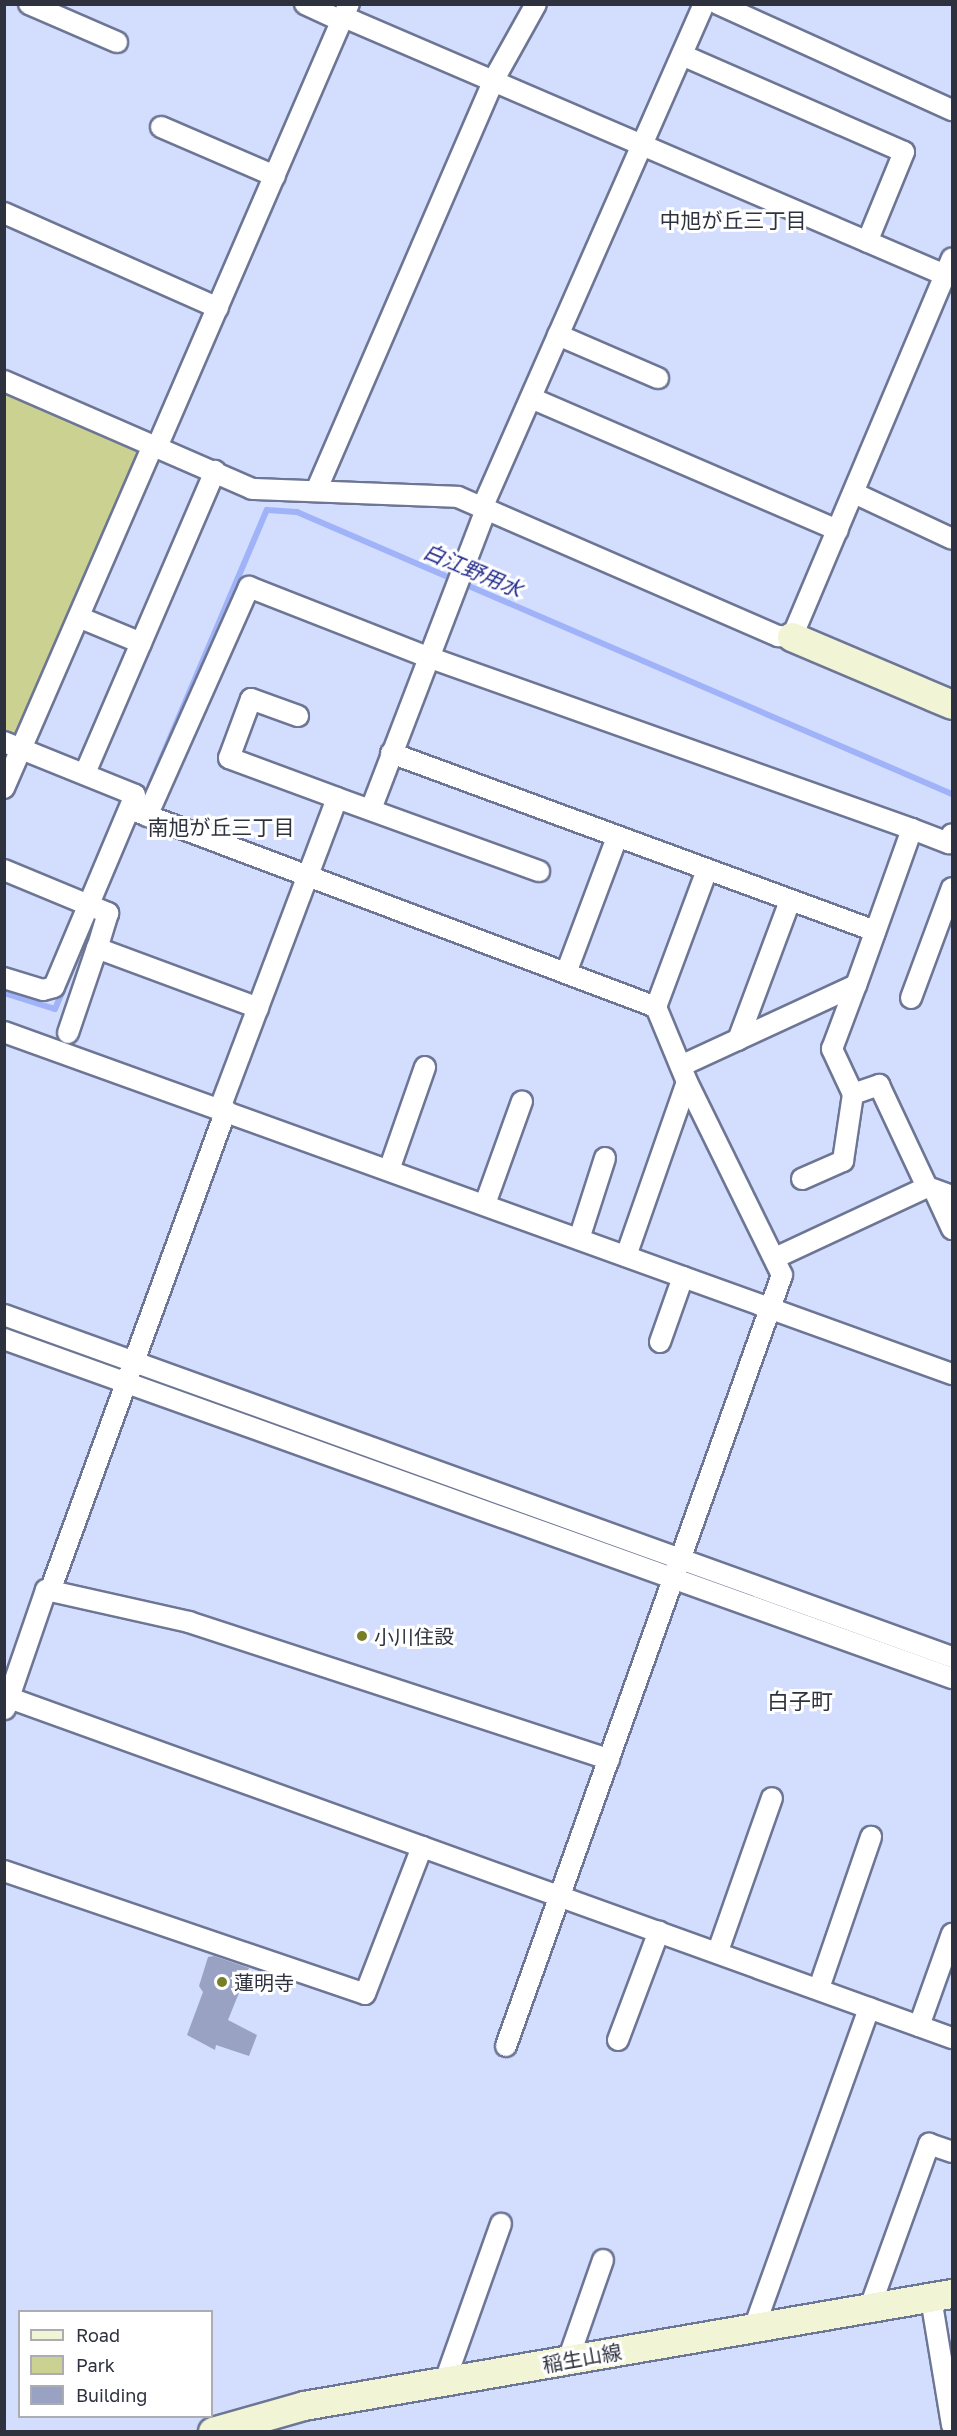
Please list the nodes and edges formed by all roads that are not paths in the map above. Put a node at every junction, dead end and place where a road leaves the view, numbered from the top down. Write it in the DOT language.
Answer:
graph roads {
  1 [pos="29,4"];
  2 [pos="305,4"];
  3 [pos="536,4"];
  4 [pos="704,4"];
  5 [pos="718,4"];
  6 [pos="345,14"];
  7 [pos="117,42"];
  8 [pos="682,55"];
  9 [pos="494,81"];
  10 [pos="952,110"];
  11 [pos="161,127"];
  12 [pos="642,147"];
  13 [pos="275,176"];
  14 [pos="4,213"];
  15 [pos="867,242"];
  16 [pos="948,275"];
  17 [pos="218,308"];
  18 [pos="558,335"];
  19 [pos="658,378"];
  20 [pos="4,381"];
  21 [pos="531,398"];
  22 [pos="155,446"];
  23 [pos="215,471"];
  24 [pos="315,491"];
  25 [pos="854,493"];
  26 [pos="484,509"];
  27 [pos="838,530"];
  28 [pos="952,539"];
  29 [pos="81,618"];
  30 [pos="792,637"];
  31 [pos="141,642"];
  32 [pos="428,657"];
  33 [pos="952,705"];
  34 [pos="298,716"];
  35 [pos="13,746"];
  36 [pos="391,753"];
  37 [pos="85,773"];
  38 [pos="4,788"];
  39 [pos="337,798"];
  40 [pos="371,809"];
  41 [pos="138,813"];
  42 [pos="912,829"];
  43 [pos="617,837"];
  44 [pos="951,842"];
  45 [pos="4,870"];
  46 [pos="707,870"];
  47 [pos="539,871"];
  48 [pos="307,876"];
  49 [pos="952,888"];
  50 [pos="790,901"];
  51 [pos="87,905"];
  52 [pos="875,931"];
  53 [pos="98,948"];
  54 [pos="566,973"];
  55 [pos="4,978"];
  56 [pos="856,985"];
  57 [pos="911,998"];
  58 [pos="656,1007"];
  59 [pos="258,1008"];
  60 [pos="4,1032"];
  61 [pos="68,1033"];
  62 [pos="738,1040"];
  63 [pos="426,1067"];
  64 [pos="684,1074"];
  65 [pos="853,1094"];
  66 [pos="522,1101"];
  67 [pos="223,1109"];
  68 [pos="605,1158"];
  69 [pos="389,1170"];
  70 [pos="802,1179"];
  71 [pos="930,1188"];
  72 [pos="952,1196"];
  73 [pos="484,1204"];
  74 [pos="952,1230"];
  75 [pos="579,1239"];
  76 [pos="626,1256"];
  77 [pos="775,1258"];
  78 [pos="683,1277"];
  79 [pos="772,1309"];
  80 [pos="4,1315"];
  81 [pos="4,1339"];
  82 [pos="660,1342"];
  83 [pos="128,1372"];
  84 [pos="952,1374"];
  85 [pos="683,1559"];
  86 [pos="676,1579"];
  87 [pos="50,1591"];
  88 [pos="952,1657"];
  89 [pos="952,1678"];
  90 [pos="6,1701"];
  91 [pos="609,1760"];
  92 [pos="772,1798"];
  93 [pos="871,1837"];
  94 [pos="422,1847"];
  95 [pos="4,1871"];
  96 [pos="559,1896"];
  97 [pos="659,1931"];
  98 [pos="952,1934"];
  99 [pos="718,1951"];
  100 [pos="819,1988"];
  101 [pos="869,2008"];
  102 [pos="919,2026"];
  103 [pos="952,2038"];
  104 [pos="618,2040"];
  105 [pos="506,2046"];
  106 [pos="952,2152"];
  107 [pos="501,2224"];
  108 [pos="603,2260"];
  109 [pos="942,2296"];
  110 [pos="869,2310"];
  111 [pos="754,2328"];
  112 [pos="568,2360"];
  113 [pos="445,2381"];
  114 [pos="952,2425"];
  115 [pos="213,2432"];
  1 -- 7 [label="street"];
  2 -- 6 [label="street"];
  3 -- 9 [label="street"];
  4 -- 8 [label="street"];
  5 -- 10 [label="street"];
  6 -- 9 [label="street"];
  6 -- 13 [label="street"];
  8 -- 12 [label="street"];
  8 -- 15 [label="street"];
  9 -- 12 [label="street"];
  9 -- 24 [label="street"];
  11 -- 13 [label="street"];
  12 -- 15 [label="street"];
  12 -- 18 [label="street"];
  13 -- 17 [label="street"];
  14 -- 17 [label="street"];
  15 -- 16 [label="street"];
  16 -- 25 [label="street"];
  17 -- 22 [label="street"];
  18 -- 19 [label="street"];
  18 -- 21 [label="street"];
  20 -- 22 [label="street"];
  21 -- 26 [label="street"];
  21 -- 27 [label="street"];
  22 -- 23 [label="street"];
  22 -- 29 [label="street"];
  23 -- 24 [label="street"];
  23 -- 31 [label="street"];
  24 -- 26 [label="street"];
  25 -- 27 [label="street"];
  25 -- 28 [label="street"];
  26 -- 30 [label="street"];
  26 -- 32 [label="street"];
  27 -- 30 [label="street"];
  29 -- 31 [label="street"];
  29 -- 35 [label="street"];
  30 -- 33 [label="main road"];
  31 -- 37 [label="street"];
  32 -- 36 [label="street"];
  32 -- 41 [label="street"];
  32 -- 42 [label="street"];
  34 -- 39 [label="street"];
  35 -- 37 [label="street"];
  35 -- 38 [label="street"];
  36 -- 40 [label="street"];
  36 -- 43 [label="street"];
  37 -- 41 [label="street"];
  39 -- 40 [label="street"];
  39 -- 48 [label="street"];
  40 -- 47 [label="street"];
  41 -- 48 [label="street"];
  41 -- 51 [label="street"];
  42 -- 44 [label="street"];
  42 -- 52 [label="street"];
  43 -- 46 [label="street"];
  43 -- 54 [label="street"];
  45 -- 51 [label="street"];
  46 -- 50 [label="street"];
  46 -- 58 [label="street"];
  48 -- 54 [label="street"];
  48 -- 59 [label="street"];
  49 -- 57 [label="street"];
  50 -- 52 [label="street"];
  50 -- 62 [label="street"];
  51 -- 53 [label="street"];
  51 -- 55 [label="street"];
  52 -- 56 [label="street"];
  53 -- 59 [label="street"];
  53 -- 61 [label="street"];
  54 -- 58 [label="street"];
  56 -- 62 [label="street"];
  56 -- 65 [label="street"];
  58 -- 64 [label="street"];
  59 -- 67 [label="street"];
  60 -- 67 [label="street"];
  62 -- 64 [label="street"];
  63 -- 69 [label="street"];
  64 -- 76 [label="street"];
  64 -- 77 [label="street"];
  65 -- 70 [label="street"];
  65 -- 71 [label="street"];
  66 -- 73 [label="street"];
  67 -- 69 [label="street"];
  67 -- 83 [label="street"];
  68 -- 75 [label="street"];
  69 -- 73 [label="street"];
  71 -- 72 [label="street"];
  71 -- 74 [label="street"];
  71 -- 77 [label="street"];
  73 -- 75 [label="street"];
  75 -- 76 [label="street"];
  76 -- 78 [label="street"];
  77 -- 79 [label="street"];
  78 -- 79 [label="street"];
  78 -- 82 [label="street"];
  79 -- 84 [label="street"];
  79 -- 85 [label="street"];
  80 -- 83 [label="street"];
  81 -- 83 [label="street"];
  83 -- 85 [label="street"];
  83 -- 86 [label="street"];
  83 -- 87 [label="street"];
  85 -- 86 [label="street"];
  85 -- 88 [label="street"];
  86 -- 89 [label="street"];
  86 -- 91 [label="street"];
  87 -- 90 [label="street"];
  87 -- 91 [label="street"];
  90 -- 94 [label="street"];
  91 -- 96 [label="street"];
  92 -- 99 [label="street"];
  93 -- 100 [label="street"];
  94 -- 95 [label="street"];
  94 -- 96 [label="street"];
  96 -- 97 [label="street"];
  96 -- 105 [label="street"];
  97 -- 99 [label="street"];
  97 -- 104 [label="street"];
  98 -- 102 [label="street"];
  99 -- 100 [label="street"];
  100 -- 101 [label="street"];
  101 -- 102 [label="street"];
  101 -- 111 [label="street"];
  102 -- 103 [label="street"];
  106 -- 110 [label="street"];
  107 -- 113 [label="street"];
  108 -- 112 [label="street"];
  109 -- 110 [label="main road, 稲生山線"];
  109 -- 114 [label="street"];
  110 -- 111 [label="main road, 稲生山線"];
  111 -- 112 [label="main road, 稲生山線"];
  112 -- 113 [label="main road, 稲生山線"];
  113 -- 115 [label="main road, 稲生山線"];
}
